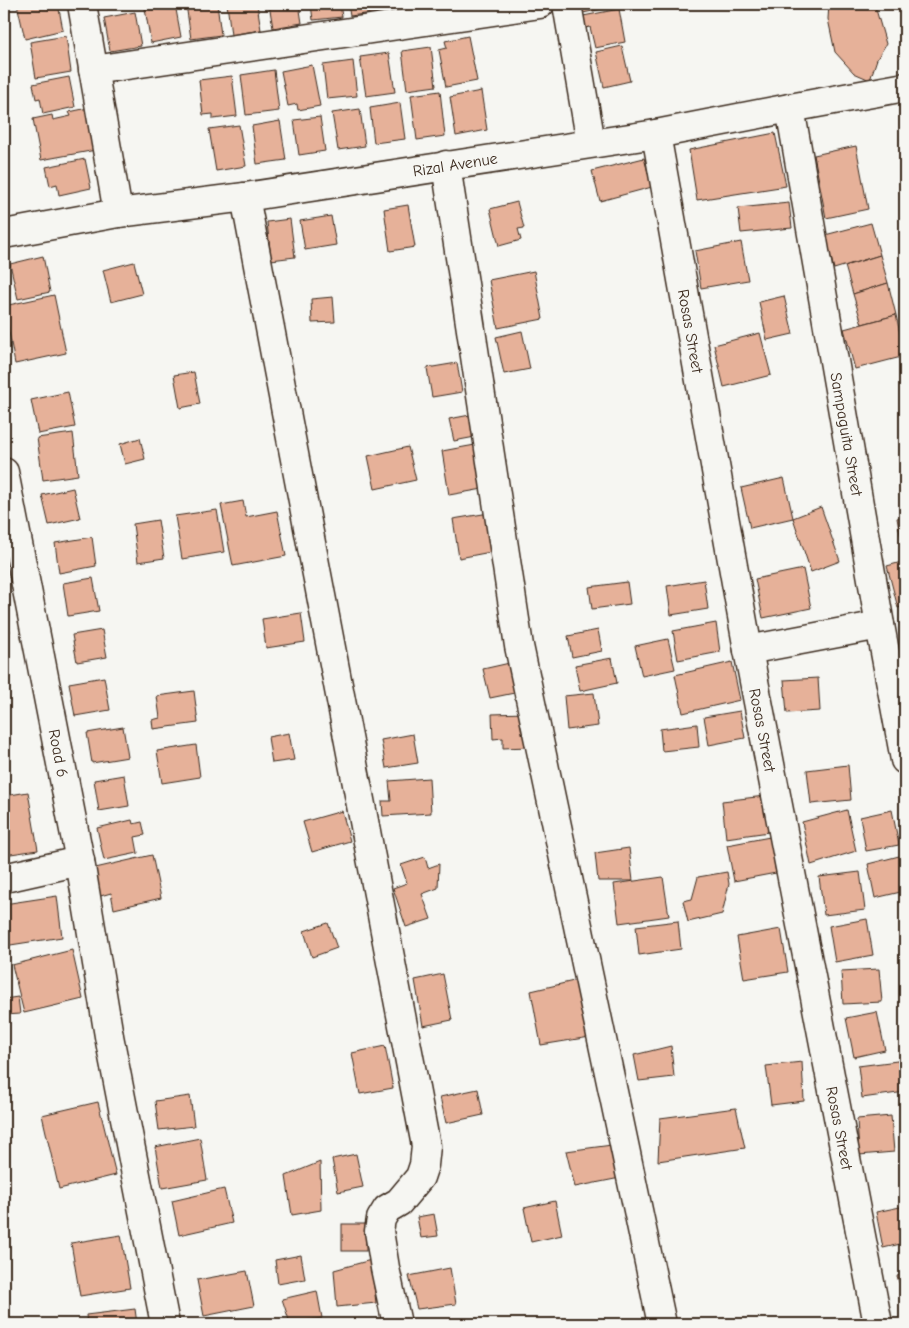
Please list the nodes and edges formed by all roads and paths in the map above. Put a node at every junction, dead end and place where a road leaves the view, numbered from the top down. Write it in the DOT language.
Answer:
graph roads {
  1 [pos="82,4"];
  2 [pos="540,4"];
  3 [pos="567,4"];
  4 [pos="93,70"];
  5 [pos="905,87"];
  6 [pos="790,108"];
  7 [pos="656,134"];
  8 [pos="591,143"];
  9 [pos="446,165"];
  10 [pos="245,197"];
  11 [pos="118,214"];
  12 [pos="4,234"];
  13 [pos="4,472"];
  14 [pos="880,625"];
  15 [pos="748,650"];
  16 [pos="905,760"];
  17 [pos="80,861"];
  18 [pos="4,878"];
  19 [pos="165,1324"];
  20 [pos="398,1324"];
  21 [pos="662,1324"];
  22 [pos="878,1324"];
  1 -- 4 [label="street"];
  2 -- 4 [label="street"];
  3 -- 8 [label="street"];
  4 -- 11 [label="street"];
  5 -- 6 [label="street, Rizal Avenue"];
  6 -- 7 [label="street, Rizal Avenue"];
  6 -- 14 [label="street, Sampaguita Street"];
  7 -- 8 [label="street, Rizal Avenue"];
  7 -- 15 [label="street, Rosas Street"];
  8 -- 9 [label="street, Rizal Avenue"];
  9 -- 10 [label="street, Rizal Avenue"];
  9 -- 21 [label="street"];
  10 -- 11 [label="street, Rizal Avenue"];
  10 -- 20 [label="street"];
  11 -- 12 [label="street, Rizal Avenue"];
  13 -- 17 [label="street, Road 6"];
  14 -- 15 [label="street"];
  14 -- 16 [label="street, Sampaguita Street"];
  15 -- 22 [label="street, Rosas Street"];
  17 -- 18 [label="street"];
  17 -- 19 [label="street, Road 6"];
}
